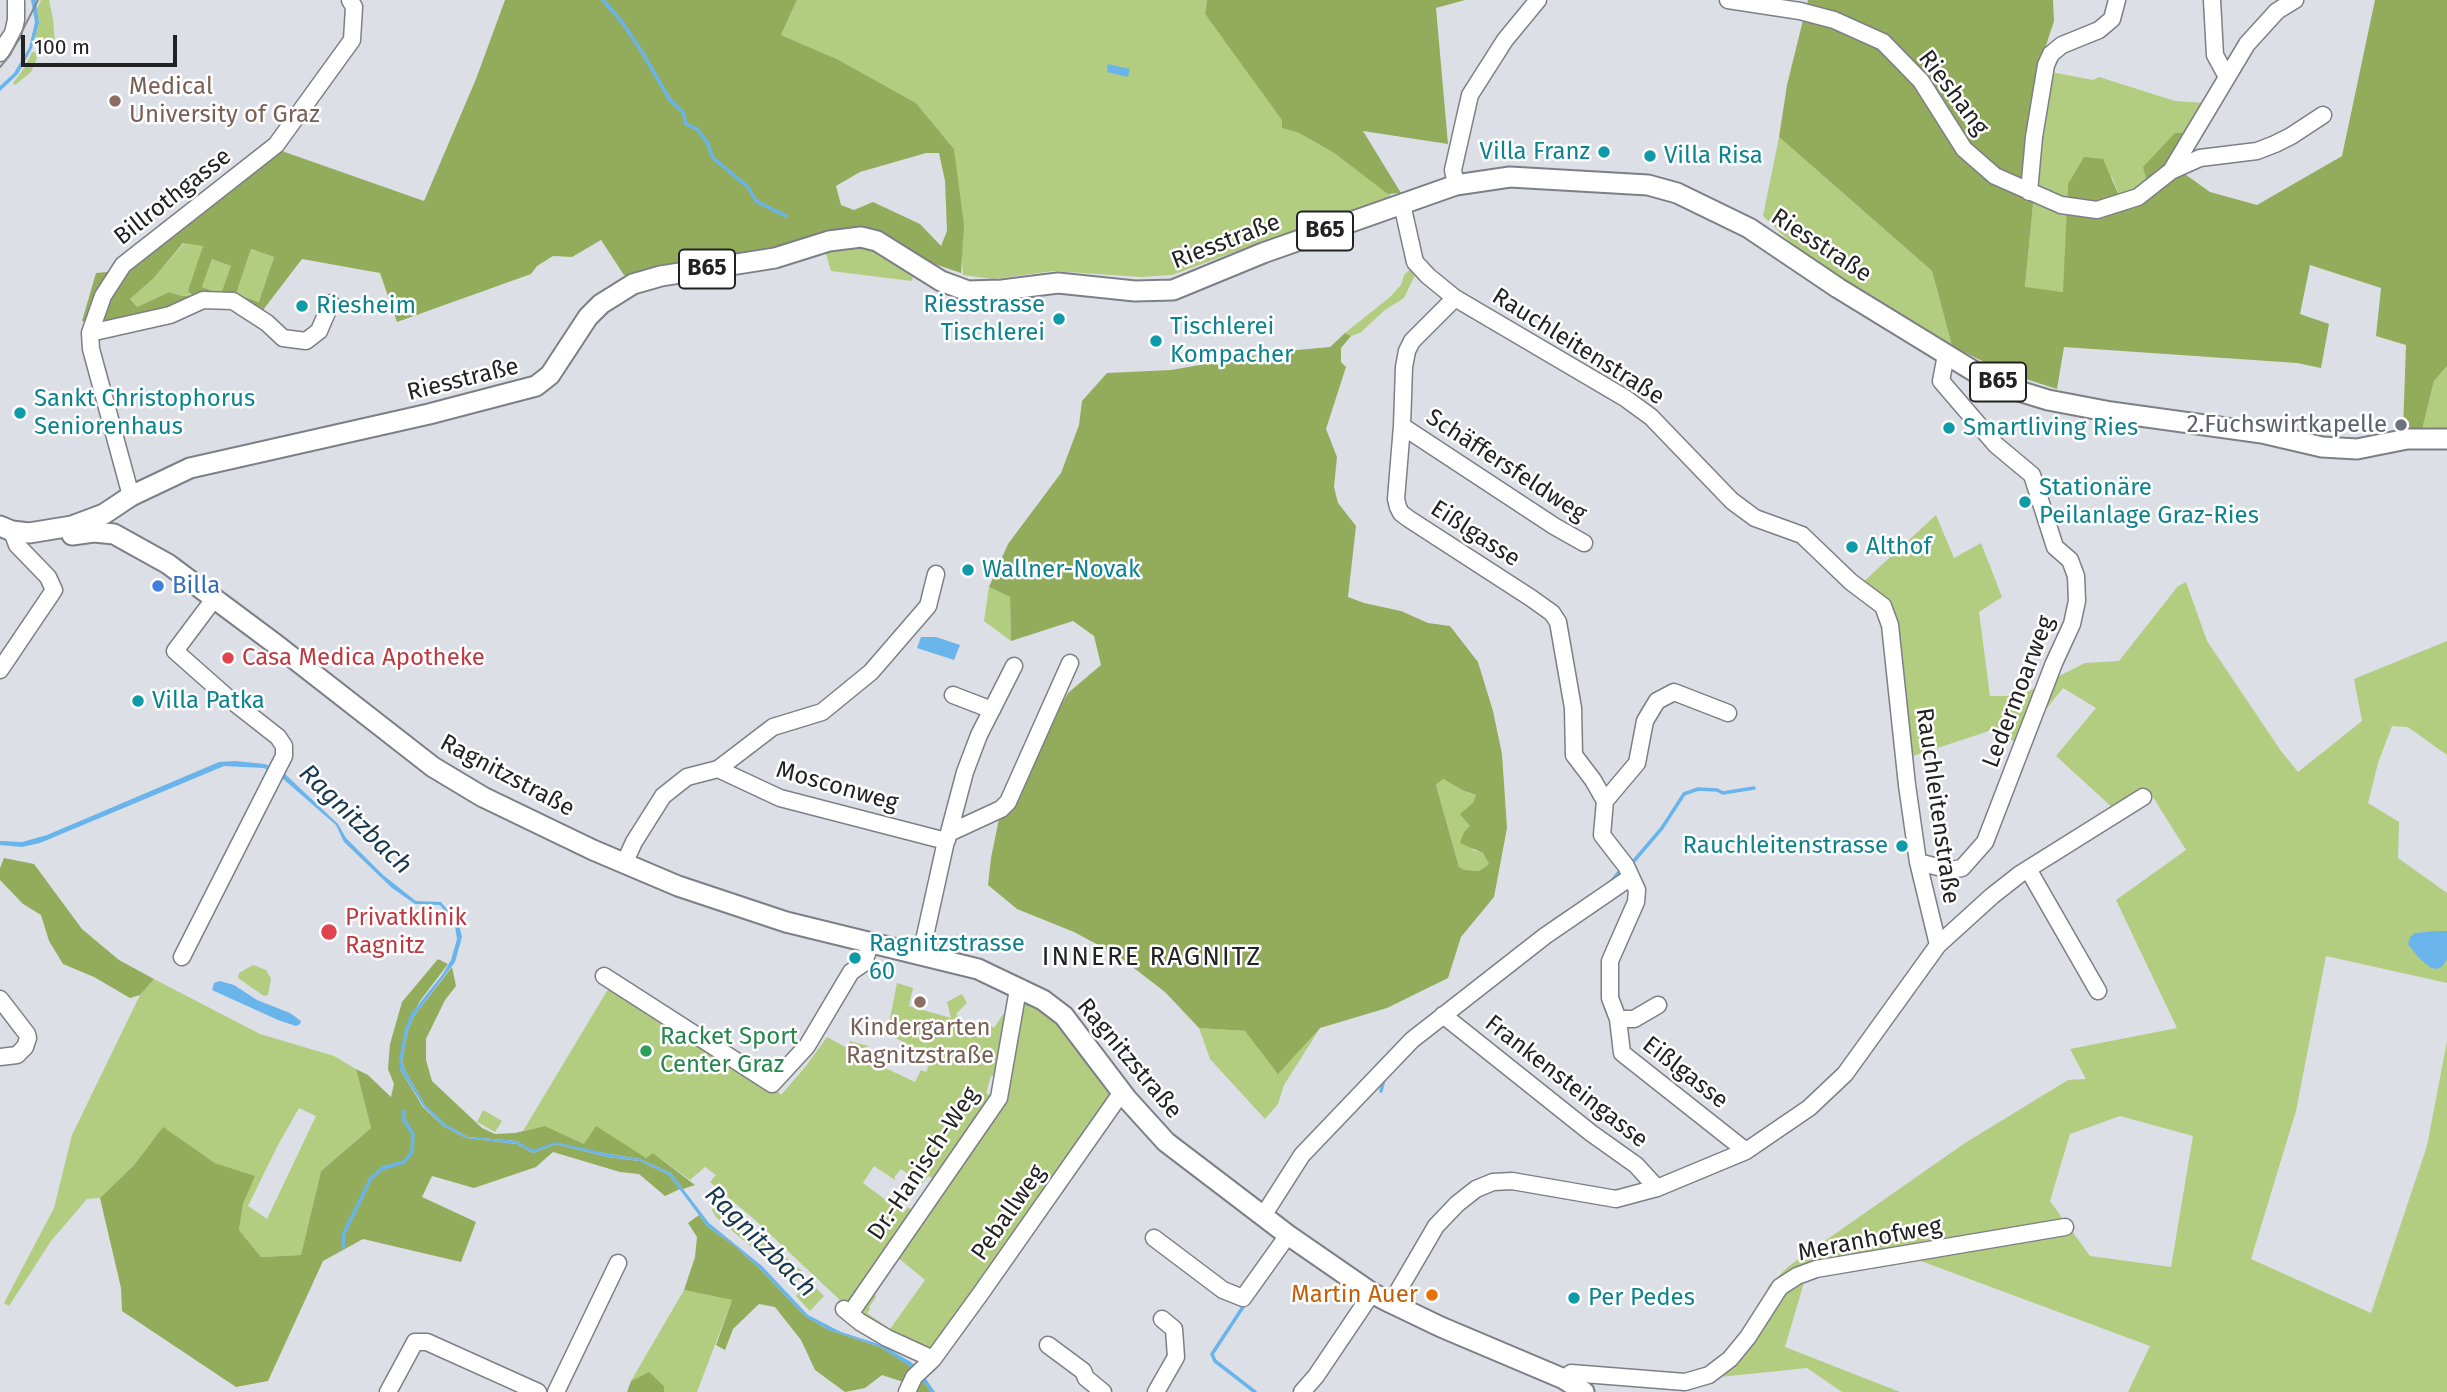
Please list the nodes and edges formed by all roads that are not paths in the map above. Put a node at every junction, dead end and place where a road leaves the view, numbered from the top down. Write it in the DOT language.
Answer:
graph roads {
  1 [pos="16,0"];
  2 [pos="350,0"];
  3 [pos="1538,0"];
  4 [pos="1728,0"];
  5 [pos="2117,0"];
  6 [pos="2212,0"];
  7 [pos="2295,0"];
  8 [pos="0,53"];
  9 [pos="2227,77"];
  10 [pos="2323,115"];
  11 [pos="2171,171"];
  12 [pos="1456,185"];
  13 [pos="2029,192"];
  14 [pos="1402,204"];
  15 [pos="1455,298"];
  16 [pos="331,303"];
  17 [pos="90,333"];
  18 [pos="1946,355"];
  19 [pos="1402,426"];
  20 [pos="2447,439"];
  21 [pos="131,496"];
  22 [pos="107,512"];
  23 [pos="6,529"];
  24 [pos="41,532"];
  25 [pos="114,534"];
  26 [pos="1584,543"];
  27 [pos="168,564"];
  28 [pos="936,574"];
  29 [pos="214,598"];
  30 [pos="1070,663"];
  31 [pos="1014,666"];
  32 [pos="0,670"];
  33 [pos="953,695"];
  34 [pos="992,710"];
  35 [pos="1728,713"];
  36 [pos="718,769"];
  37 [pos="2143,797"];
  38 [pos="1605,801"];
  39 [pos="948,837"];
  40 [pos="1919,862"];
  41 [pos="624,864"];
  42 [pos="2028,869"];
  43 [pos="1631,877"];
  44 [pos="870,944"];
  45 [pos="1938,945"];
  46 [pos="921,954"];
  47 [pos="182,957"];
  48 [pos="604,976"];
  49 [pos="1021,988"];
  50 [pos="2098,990"];
  51 [pos="0,999"];
  52 [pos="1658,1004"];
  53 [pos="1443,1015"];
  54 [pos="1618,1018"];
  55 [pos="0,1057"];
  56 [pos="1122,1092"];
  57 [pos="1746,1151"];
  58 [pos="1657,1188"];
  59 [pos="1263,1216"];
  60 [pos="2065,1227"];
  61 [pos="1289,1235"];
  62 [pos="1154,1238"];
  63 [pos="618,1263"];
  64 [pos="1372,1293"];
  65 [pos="1391,1303"];
  66 [pos="1162,1319"];
  67 [pos="1048,1345"];
  68 [pos="919,1374"];
  69 [pos="1564,1379"];
  70 [pos="388,1392"];
  71 [pos="538,1392"];
  72 [pos="556,1392"];
  73 [pos="1102,1392"];
  74 [pos="1156,1392"];
  75 [pos="1302,1392"];
  76 [pos="1584,1392"];
  1 -- 8 [label="street"];
  2 -- 17 [label="street, Billrothgasse"];
  3 -- 12 [label="street"];
  4 -- 13 [label="street, Rieshang"];
  5 -- 13 [label="street"];
  6 -- 9 [label="street"];
  7 -- 9 [label="street, Rieshang"];
  9 -- 11 [label="street, Rieshang"];
  10 -- 11 [label="street, Rieshang"];
  11 -- 13 [label="street, Rieshang"];
  12 -- 14 [label="main road, Riesstraße / B65"];
  12 -- 18 [label="main road, Riesstraße / B65"];
  14 -- 15 [label="street, Rauchleitenstraße"];
  14 -- 21 [label="main road, Riesstraße / B65"];
  15 -- 19 [label="street, Eißlgasse"];
  15 -- 40 [label="street, Rauchleitenstraße"];
  16 -- 17 [label="street"];
  17 -- 21 [label="street, Billrothgasse"];
  18 -- 20 [label="main road, Riesstraße / B65"];
  18 -- 40 [label="street, Ledermoarweg"];
  19 -- 26 [label="street, Schäffersfeldweg"];
  19 -- 38 [label="street, Eißlgasse"];
  21 -- 22 [label="main road, Riesstraße / B65"];
  22 -- 24 [label="main road, Riesstraße / B65"];
  22 -- 25 [label="main road"];
  22 -- 27 [label="main road, Ragnitzstraße"];
  23 -- 24 [label="main road, Riesstraße / B65"];
  23 -- 32 [label="street"];
  24 -- 25 [label="main road, Ragnitzstraße"];
  25 -- 27 [label="main road, Ragnitzstraße"];
  27 -- 29 [label="main road, Ragnitzstraße"];
  28 -- 36 [label="street"];
  29 -- 41 [label="main road, Ragnitzstraße"];
  29 -- 47 [label="street"];
  30 -- 39 [label="street"];
  31 -- 34 [label="street"];
  33 -- 34 [label="street"];
  34 -- 39 [label="street"];
  35 -- 38 [label="street"];
  36 -- 39 [label="street, Mosconweg"];
  36 -- 41 [label="street"];
  37 -- 42 [label="street, Rauchleitenstraße"];
  38 -- 43 [label="street"];
  39 -- 46 [label="street"];
  40 -- 45 [label="street, Rauchleitenstraße"];
  41 -- 44 [label="main road, Ragnitzstraße"];
  42 -- 45 [label="street, Rauchleitenstraße"];
  42 -- 50 [label="street"];
  43 -- 53 [label="street, Frankensteingasse"];
  43 -- 54 [label="street, Eißlgasse"];
  44 -- 46 [label="main road, Ragnitzstraße"];
  44 -- 48 [label="street"];
  45 -- 57 [label="street, Rauchleitenstraße"];
  46 -- 49 [label="main road, Ragnitzstraße"];
  49 -- 56 [label="main road, Ragnitzstraße"];
  49 -- 68 [label="street, Dr.-Hanisch-Weg"];
  51 -- 55 [label="street"];
  52 -- 54 [label="street, Eißlgasse"];
  53 -- 58 [label="street, Frankensteingasse"];
  53 -- 59 [label="street, Frankensteingasse"];
  54 -- 57 [label="street, Eißlgasse"];
  56 -- 59 [label="main road, Ragnitzstraße"];
  56 -- 68 [label="street, Peballweg"];
  57 -- 58 [label="street, Rauchleitenstraße"];
  58 -- 65 [label="street, Rauchleitenstraße"];
  59 -- 61 [label="main road, Ragnitzstraße"];
  60 -- 69 [label="street, Meranhofweg"];
  61 -- 62 [label="street"];
  61 -- 64 [label="main road, Ragnitzstraße"];
  63 -- 72 [label="street"];
  64 -- 65 [label="main road, Ragnitzstraße"];
  64 -- 75 [label="street"];
  65 -- 69 [label="main road, Ragnitzstraße"];
  66 -- 74 [label="street"];
  67 -- 73 [label="street"];
  69 -- 76 [label="main road, Ragnitzstraße"];
  70 -- 71 [label="street"];
}
